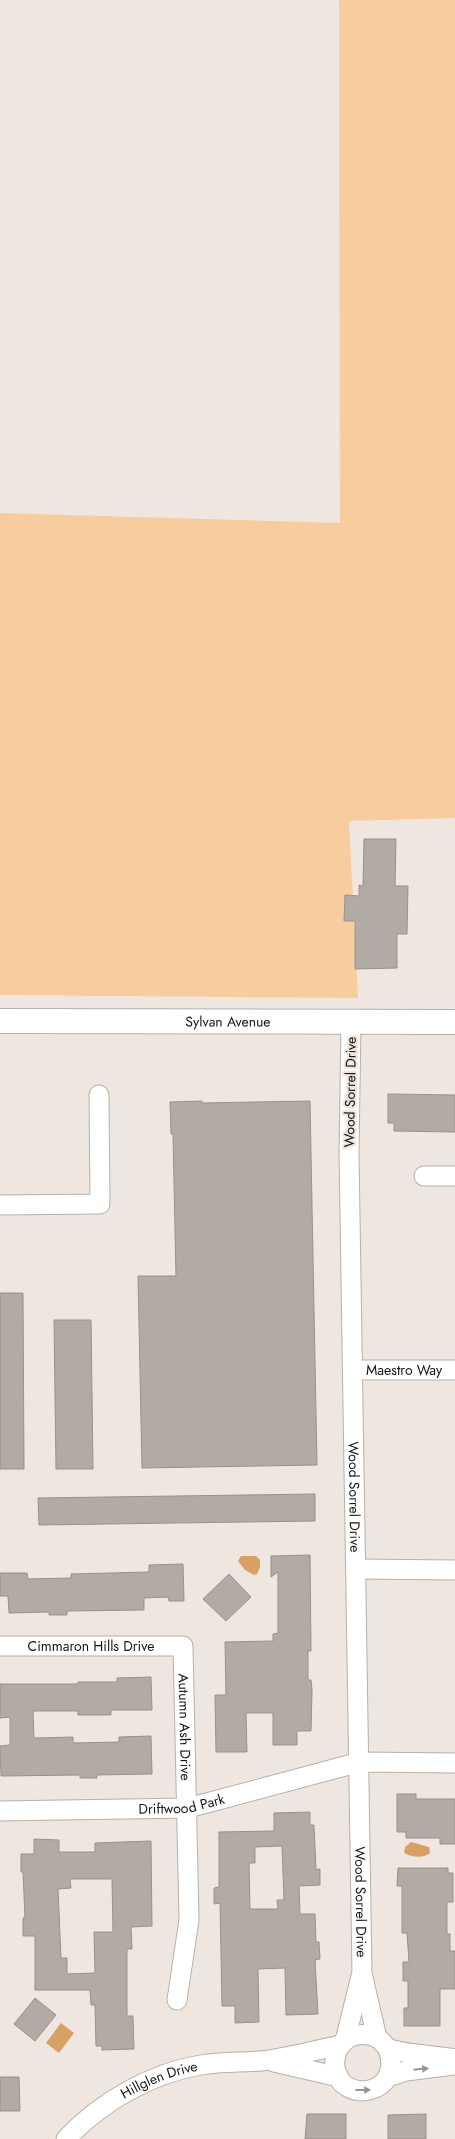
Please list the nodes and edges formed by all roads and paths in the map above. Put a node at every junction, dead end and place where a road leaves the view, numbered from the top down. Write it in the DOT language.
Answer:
graph roads {
  1 [pos="0,1021"];
  2 [pos="351,1022"];
  3 [pos="455,1022"];
  4 [pos="99,1095"];
  5 [pos="424,1176"];
  6 [pos="455,1176"];
  7 [pos="0,1205"];
  8 [pos="353,1370"];
  9 [pos="455,1370"];
  10 [pos="357,1569"];
  11 [pos="455,1570"];
  12 [pos="0,1646"];
  13 [pos="183,1646"];
  14 [pos="360,1762"];
  15 [pos="455,1763"];
  16 [pos="188,1808"];
  17 [pos="0,1811"];
  18 [pos="362,1973"];
  19 [pos="177,2000"];
  20 [pos="343,2043"];
  21 [pos="382,2043"];
  22 [pos="455,2059"];
  23 [pos="268,2060"];
  24 [pos="455,2066"];
  25 [pos="388,2077"];
  26 [pos="339,2078"];
  27 [pos="66,2139"];
  1 -- 2 [label="main road, Sylvan Avenue"];
  2 -- 3 [label="main road, Sylvan Avenue"];
  2 -- 8 [label="street, Wood Sorrel Drive"];
  4 -- 7 [label="street"];
  5 -- 6 [label="street"];
  8 -- 9 [label="street, Maestro Way"];
  8 -- 10 [label="street, Wood Sorrel Drive"];
  10 -- 11 [label="street"];
  10 -- 14 [label="street, Wood Sorrel Drive"];
  12 -- 13 [label="street, Cimmaron Hills Drive"];
  13 -- 16 [label="street, Autumn Ash Drive"];
  14 -- 15 [label="street, Driftwood Park"];
  14 -- 16 [label="street, Driftwood Park"];
  14 -- 18 [label="street, Wood Sorrel Drive"];
  16 -- 17 [label="street, Driftwood Park"];
  16 -- 19 [label="street, Autumn Ash Drive"];
  18 -- 20 [label="street, Wood Sorrel Drive"];
  18 -- 21 [label="street, Wood Sorrel Drive"];
  20 -- 21 [label="street, Hillglen Drive"];
  20 -- 23 [label="street, Hillglen Drive"];
  20 -- 26 [label="street"];
  21 -- 22 [label="street, Hillglen Drive"];
  21 -- 25 [label="street"];
  23 -- 26 [label="street, Hillglen Drive"];
  23 -- 27 [label="street, Hillglen Drive"];
  25 -- 24 [label="street, Hillglen Drive, one-way"];
  26 -- 25 [label="street, Hillglen Drive, one-way"];
}
